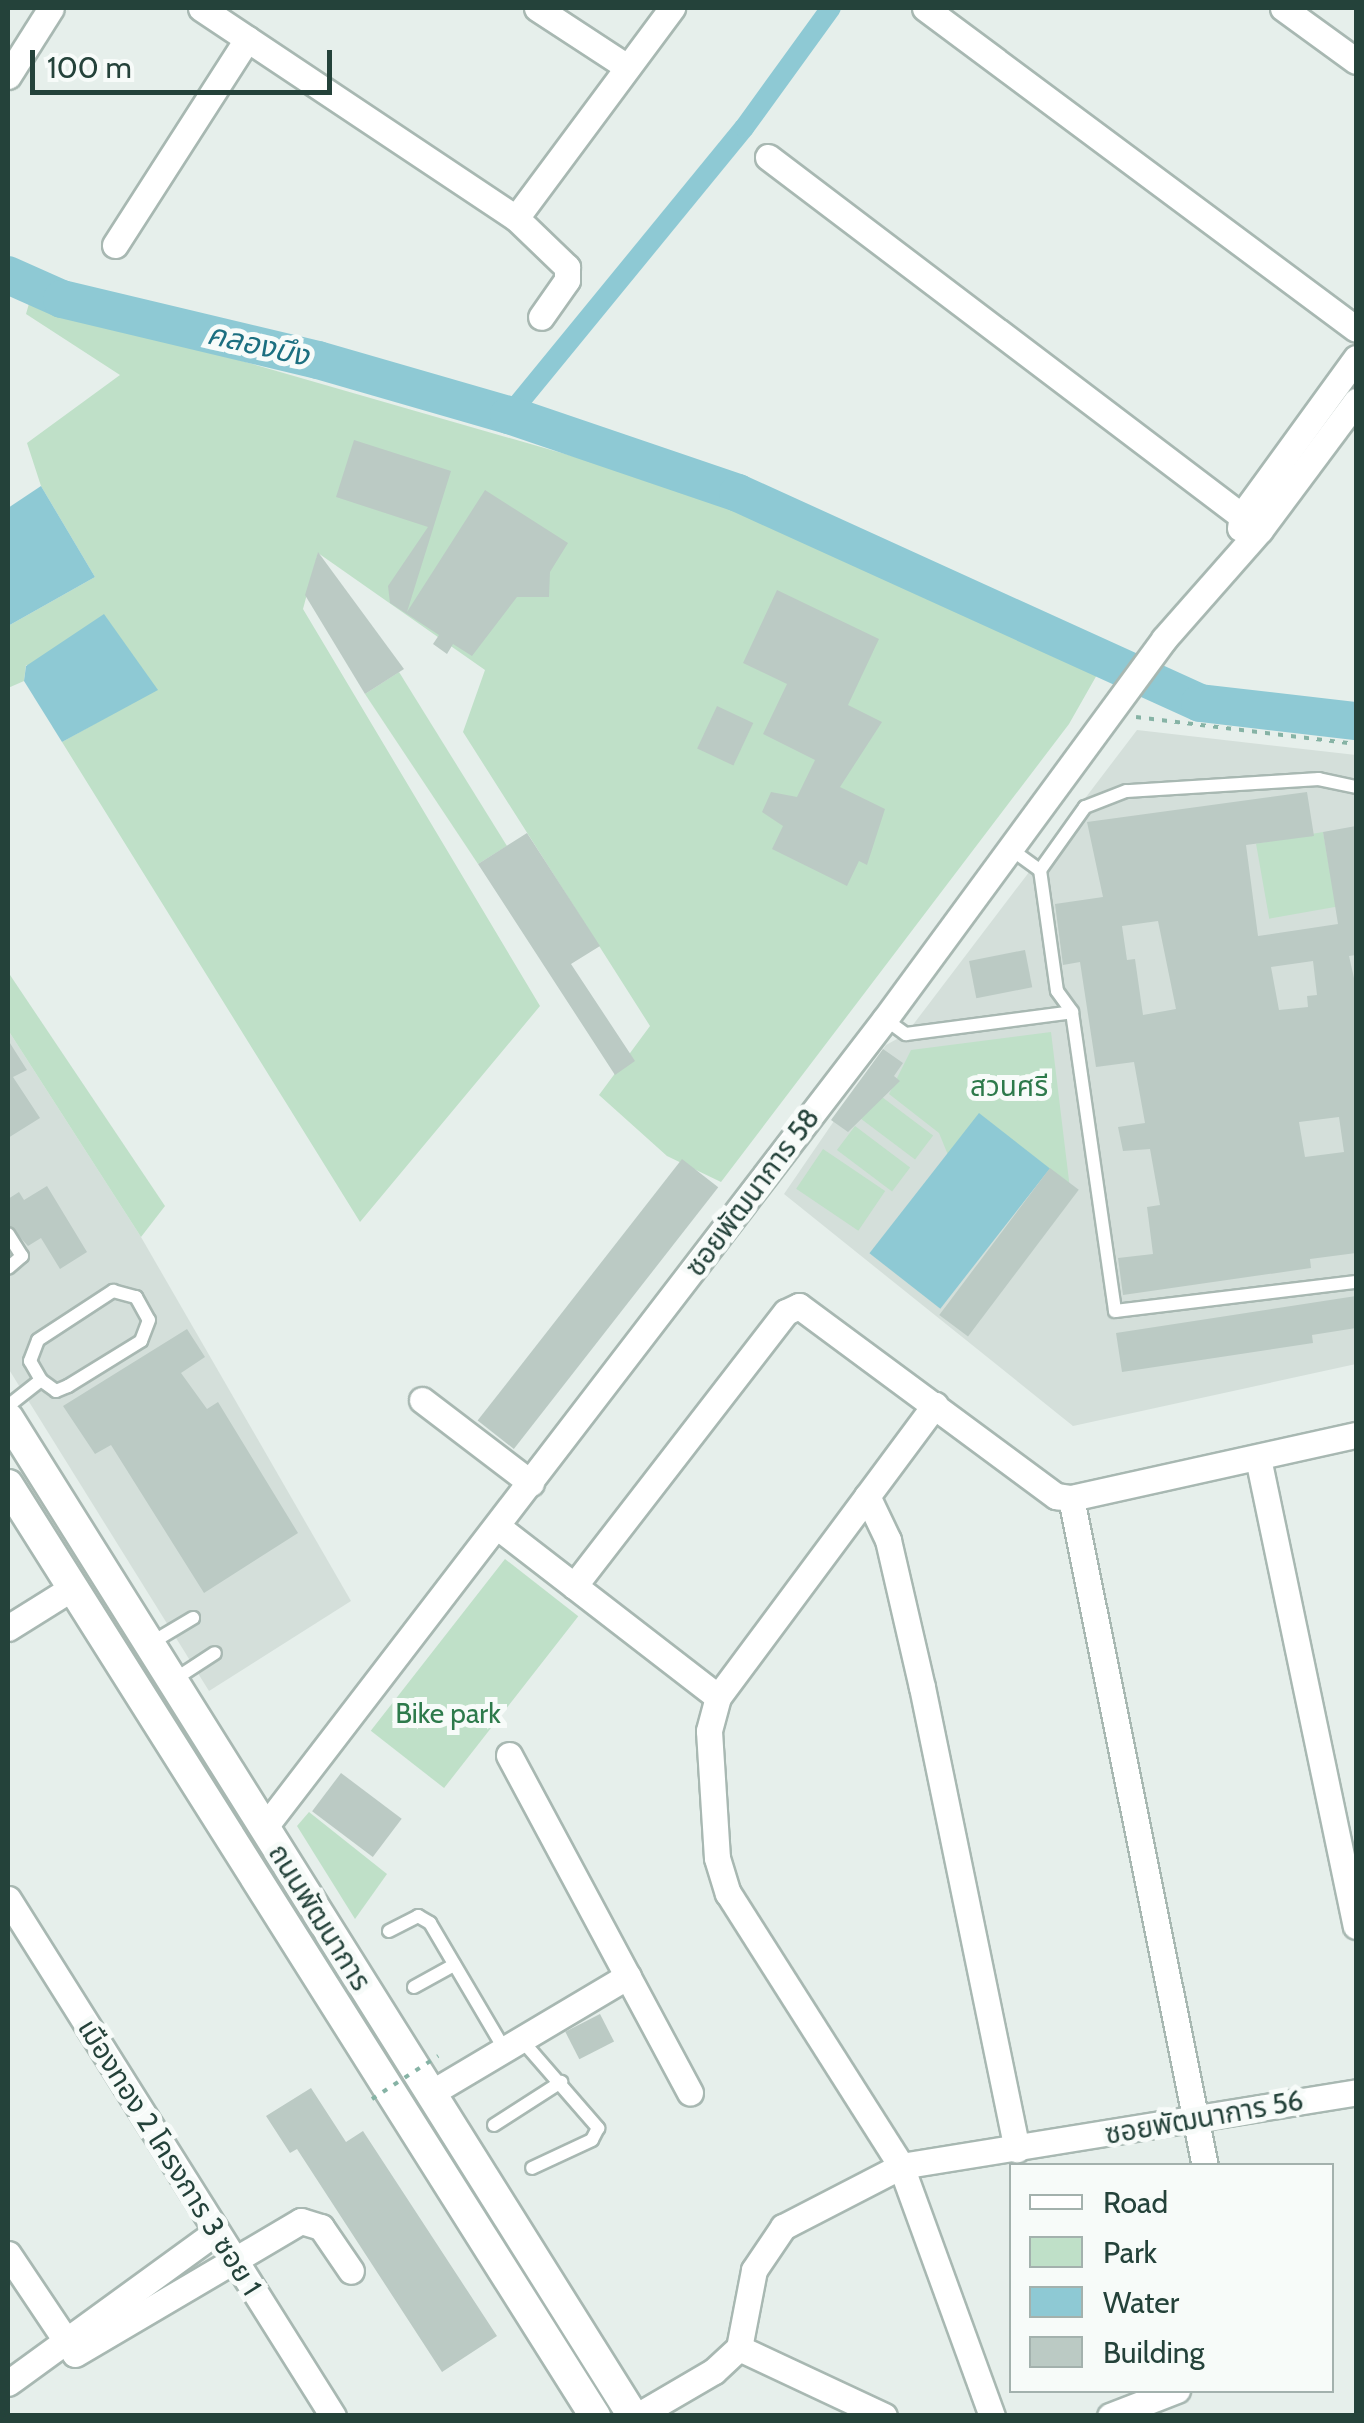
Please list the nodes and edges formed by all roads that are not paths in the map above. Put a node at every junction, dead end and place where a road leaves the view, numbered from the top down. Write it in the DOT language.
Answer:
graph roads {
  1 [pos="52,8"];
  2 [pos="200,8"];
  3 [pos="537,8"];
  4 [pos="672,8"];
  5 [pos="925,8"];
  6 [pos="1283,8"];
  7 [pos="247,38"];
  8 [pos="1356,60"];
  9 [pos="627,67"];
  10 [pos="8,76"];
  11 [pos="768,157"];
  12 [pos="516,218"];
  13 [pos="114,245"];
  14 [pos="541,317"];
  15 [pos="1356,329"];
  16 [pos="1356,358"];
  17 [pos="1356,401"];
  18 [pos="1251,522"];
  19 [pos="1356,787"];
  20 [pos="1012,850"];
  21 [pos="1040,870"];
  22 [pos="1072,1012"];
  23 [pos="884,1019"];
  24 [pos="8,1234"];
  25 [pos="8,1268"];
  26 [pos="1356,1282"];
  27 [pos="41,1380"];
  28 [pos="422,1400"];
  29 [pos="935,1405"];
  30 [pos="8,1406"];
  31 [pos="8,1418"];
  32 [pos="1356,1435"];
  33 [pos="1258,1458"];
  34 [pos="531,1483"];
  35 [pos="8,1485"];
  36 [pos="868,1496"];
  37 [pos="1071,1498"];
  38 [pos="498,1527"];
  39 [pos="96,1557"];
  40 [pos="574,1586"];
  41 [pos="72,1588"];
  42 [pos="193,1618"];
  43 [pos="8,1628"];
  44 [pos="149,1645"];
  45 [pos="216,1654"];
  46 [pos="172,1681"];
  47 [pos="718,1697"];
  48 [pos="508,1754"];
  49 [pos="264,1828"];
  50 [pos="234,1845"];
  51 [pos="8,1900"];
  52 [pos="1356,1926"];
  53 [pos="389,1931"];
  54 [pos="454,1965"];
  55 [pos="628,1976"];
  56 [pos="414,1987"];
  57 [pos="511,2042"];
  58 [pos="562,2082"];
  59 [pos="690,2092"];
  60 [pos="1356,2092"];
  61 [pos="431,2094"];
  62 [pos="1195,2116"];
  63 [pos="494,2125"];
  64 [pos="1017,2149"];
  65 [pos="1048,2155"];
  66 [pos="1204,2163"];
  67 [pos="901,2166"];
  68 [pos="532,2168"];
  69 [pos="216,2232"];
  70 [pos="8,2254"];
  71 [pos="234,2259"];
  72 [pos="351,2271"];
  73 [pos="63,2342"];
  74 [pos="739,2348"];
  75 [pos="8,2383"];
  76 [pos="1169,2393"];
  77 [pos="333,2416"];
  78 [pos="595,2416"];
  79 [pos="635,2416"];
  80 [pos="884,2416"];
  81 [pos="992,2416"];
  82 [pos="1110,2416"];
  1 -- 10 [label="street"];
  2 -- 7 [label="street"];
  3 -- 9 [label="street"];
  4 -- 9 [label="street"];
  5 -- 15 [label="street"];
  6 -- 8 [label="street"];
  7 -- 12 [label="street"];
  7 -- 13 [label="street"];
  9 -- 12 [label="street"];
  11 -- 18 [label="street"];
  12 -- 14 [label="street"];
  16 -- 18 [label="street, ซอยพัฒนาการ 58"];
  17 -- 18 [label="street, ซอยพัฒนาการ 58"];
  18 -- 20 [label="street, ซอยพัฒนาการ 58"];
  19 -- 21 [label="lane"];
  20 -- 21 [label="lane"];
  20 -- 23 [label="street, ซอยพัฒนาการ 58"];
  21 -- 22 [label="lane"];
  22 -- 23 [label="lane"];
  22 -- 26 [label="lane"];
  23 -- 34 [label="street, ซอยพัฒนาการ 58"];
  24 -- 25 [label="lane"];
  27 -- 27 [label="lane"];
  27 -- 30 [label="lane"];
  28 -- 34 [label="street"];
  29 -- 36 [label="street"];
  29 -- 37 [label="street"];
  29 -- 40 [label="street"];
  31 -- 39 [label="main road, ถนนพัฒนาการ"];
  32 -- 33 [label="street"];
  33 -- 37 [label="street"];
  33 -- 52 [label="street"];
  34 -- 38 [label="street, ซอยพัฒนาการ 58"];
  35 -- 41 [label="main road, ถนนพัฒนาการ"];
  36 -- 47 [label="street"];
  36 -- 64 [label="street"];
  37 -- 62 [label="street"];
  38 -- 40 [label="street"];
  38 -- 49 [label="street, ซอยพัฒนาการ 58"];
  39 -- 41 [label="main road"];
  39 -- 44 [label="main road, ถนนพัฒนาการ"];
  40 -- 47 [label="street"];
  41 -- 43 [label="street"];
  41 -- 50 [label="main road, ถนนพัฒนาการ"];
  42 -- 44 [label="lane"];
  44 -- 46 [label="main road, ถนนพัฒนาการ"];
  45 -- 46 [label="lane"];
  46 -- 49 [label="main road, ถนนพัฒนาการ"];
  47 -- 67 [label="street"];
  48 -- 55 [label="street"];
  49 -- 50 [label="main road"];
  49 -- 61 [label="main road, ถนนพัฒนาการ"];
  50 -- 78 [label="main road, ถนนพัฒนาการ"];
  51 -- 69 [label="street, เมืองทอง 2 โครงการ 3 ซอย 1"];
  53 -- 54 [label="lane"];
  54 -- 56 [label="lane"];
  54 -- 57 [label="lane"];
  55 -- 57 [label="street"];
  55 -- 59 [label="street"];
  57 -- 58 [label="lane"];
  57 -- 61 [label="street"];
  58 -- 63 [label="lane"];
  58 -- 68 [label="lane"];
  60 -- 62 [label="street, ซอยพัฒนาการ 56"];
  61 -- 79 [label="main road, ถนนพัฒนาการ"];
  62 -- 65 [label="street, ซอยพัฒนาการ 56"];
  62 -- 66 [label="street"];
  64 -- 65 [label="street, ซอยพัฒนาการ 56"];
  64 -- 67 [label="street, ซอยพัฒนาการ 56"];
  67 -- 74 [label="street, ซอยพัฒนาการ 56"];
  67 -- 81 [label="street"];
  69 -- 71 [label="street, เมืองทอง 2 โครงการ 3 ซอย 1"];
  69 -- 73 [label="street"];
  70 -- 73 [label="street"];
  71 -- 72 [label="street"];
  71 -- 73 [label="street"];
  71 -- 77 [label="street, เมืองทอง 2 โครงการ 3 ซอย 1"];
  73 -- 75 [label="street"];
  74 -- 79 [label="street"];
  74 -- 80 [label="street"];
  76 -- 82 [label="street"];
}
